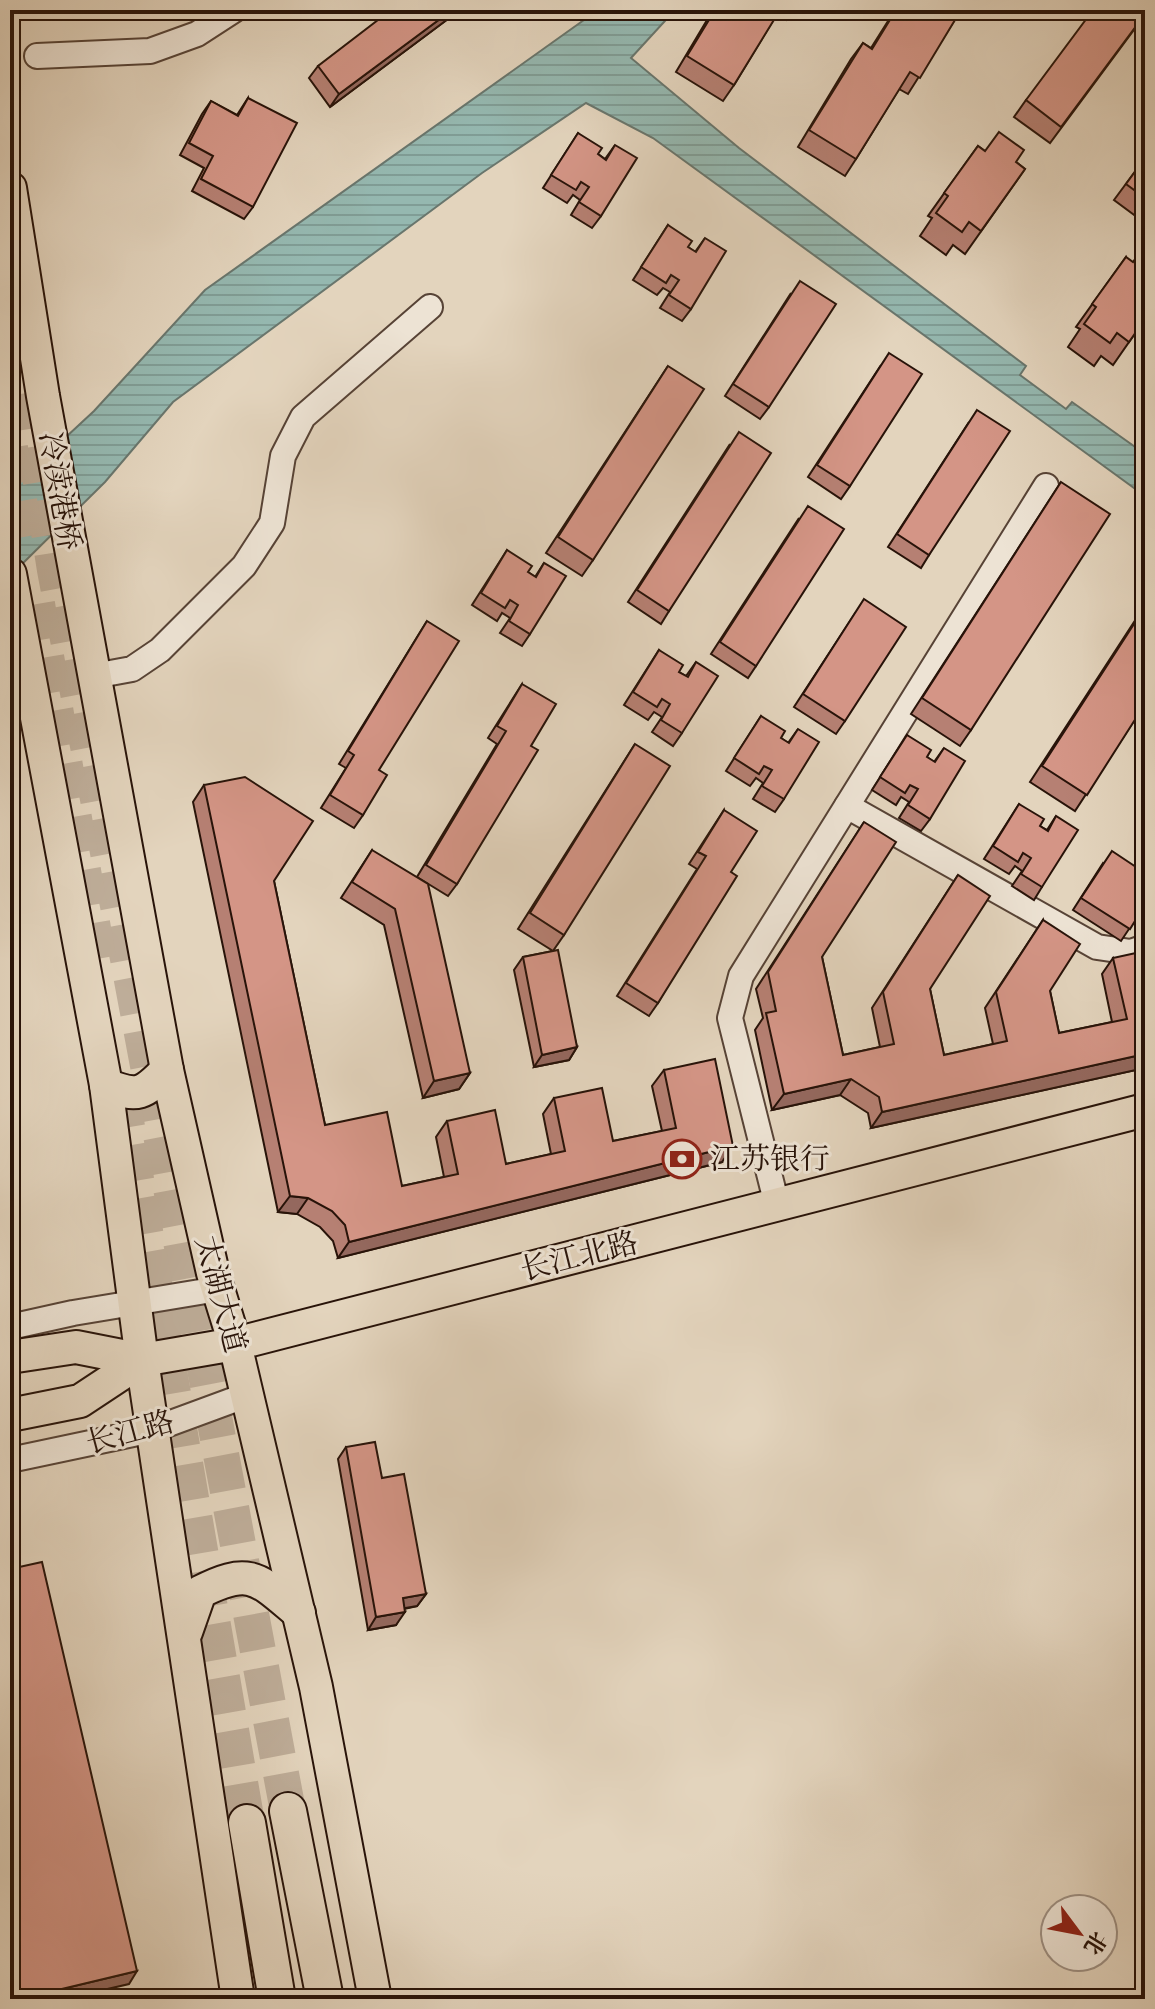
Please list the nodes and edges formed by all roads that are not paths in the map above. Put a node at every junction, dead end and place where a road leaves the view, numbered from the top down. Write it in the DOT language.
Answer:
graph roads {
  1 [pos="234,10"];
  2 [pos="37,56"];
  3 [pos="10,188"];
  4 [pos="430,307"];
  5 [pos="1046,486"];
  6 [pos="10,574"];
  7 [pos="77,586"];
  8 [pos="94,676"];
  9 [pos="847,806"];
  10 [pos="1145,947"];
  11 [pos="167,1070"];
  12 [pos="106,1085"];
  13 [pos="1145,1110"];
  14 [pos="777,1205"];
  15 [pos="218,1289"];
  16 [pos="134,1302"];
  17 [pos="10,1327"];
  18 [pos="235,1344"];
  19 [pos="10,1357"];
  20 [pos="142,1360"];
  21 [pos="247,1395"];
  22 [pos="10,1415"];
  23 [pos="152,1430"];
  24 [pos="10,1460"];
  25 [pos="299,1613"];
  26 [pos="184,1638"];
  27 [pos="288,1811"];
  28 [pos="247,1823"];
  29 [pos="238,1999"];
  30 [pos="277,1999"];
  31 [pos="325,1999"];
  32 [pos="375,1999"];
  1 -- 2 [label="lane"];
  3 -- 7 [label="main road, 冷渎港桥"];
  4 -- 8 [label="lane"];
  5 -- 9 [label="lane"];
  6 -- 12 [label="main road"];
  7 -- 8 [label="main road, 太湖大道"];
  8 -- 11 [label="main road, 太湖大道"];
  9 -- 10 [label="lane"];
  9 -- 14 [label="lane"];
  11 -- 12 [label="main road"];
  11 -- 15 [label="main road, 太湖大道"];
  12 -- 16 [label="main road"];
  13 -- 14 [label="main road, 长江北路"];
  14 -- 18 [label="main road, 长江北路"];
  15 -- 16 [label="lane"];
  15 -- 18 [label="main road, 太湖大道"];
  16 -- 17 [label="lane"];
  16 -- 20 [label="main road"];
  18 -- 20 [label="main road, 长江北路"];
  18 -- 21 [label="main road, 太湖大道"];
  19 -- 20 [label="main road, 长江北路"];
  20 -- 22 [label="main road, 长江路"];
  20 -- 23 [label="main road"];
  21 -- 23 [label="lane, 长江路"];
  21 -- 25 [label="main road, 太湖大道"];
  23 -- 24 [label="lane, 长江路"];
  23 -- 26 [label="main road"];
  25 -- 26 [label="main road"];
  25 -- 32 [label="main road, 太湖大道"];
  26 -- 29 [label="main road"];
  27 -- 31 [label="highway"];
  28 -- 30 [label="highway"];
}
